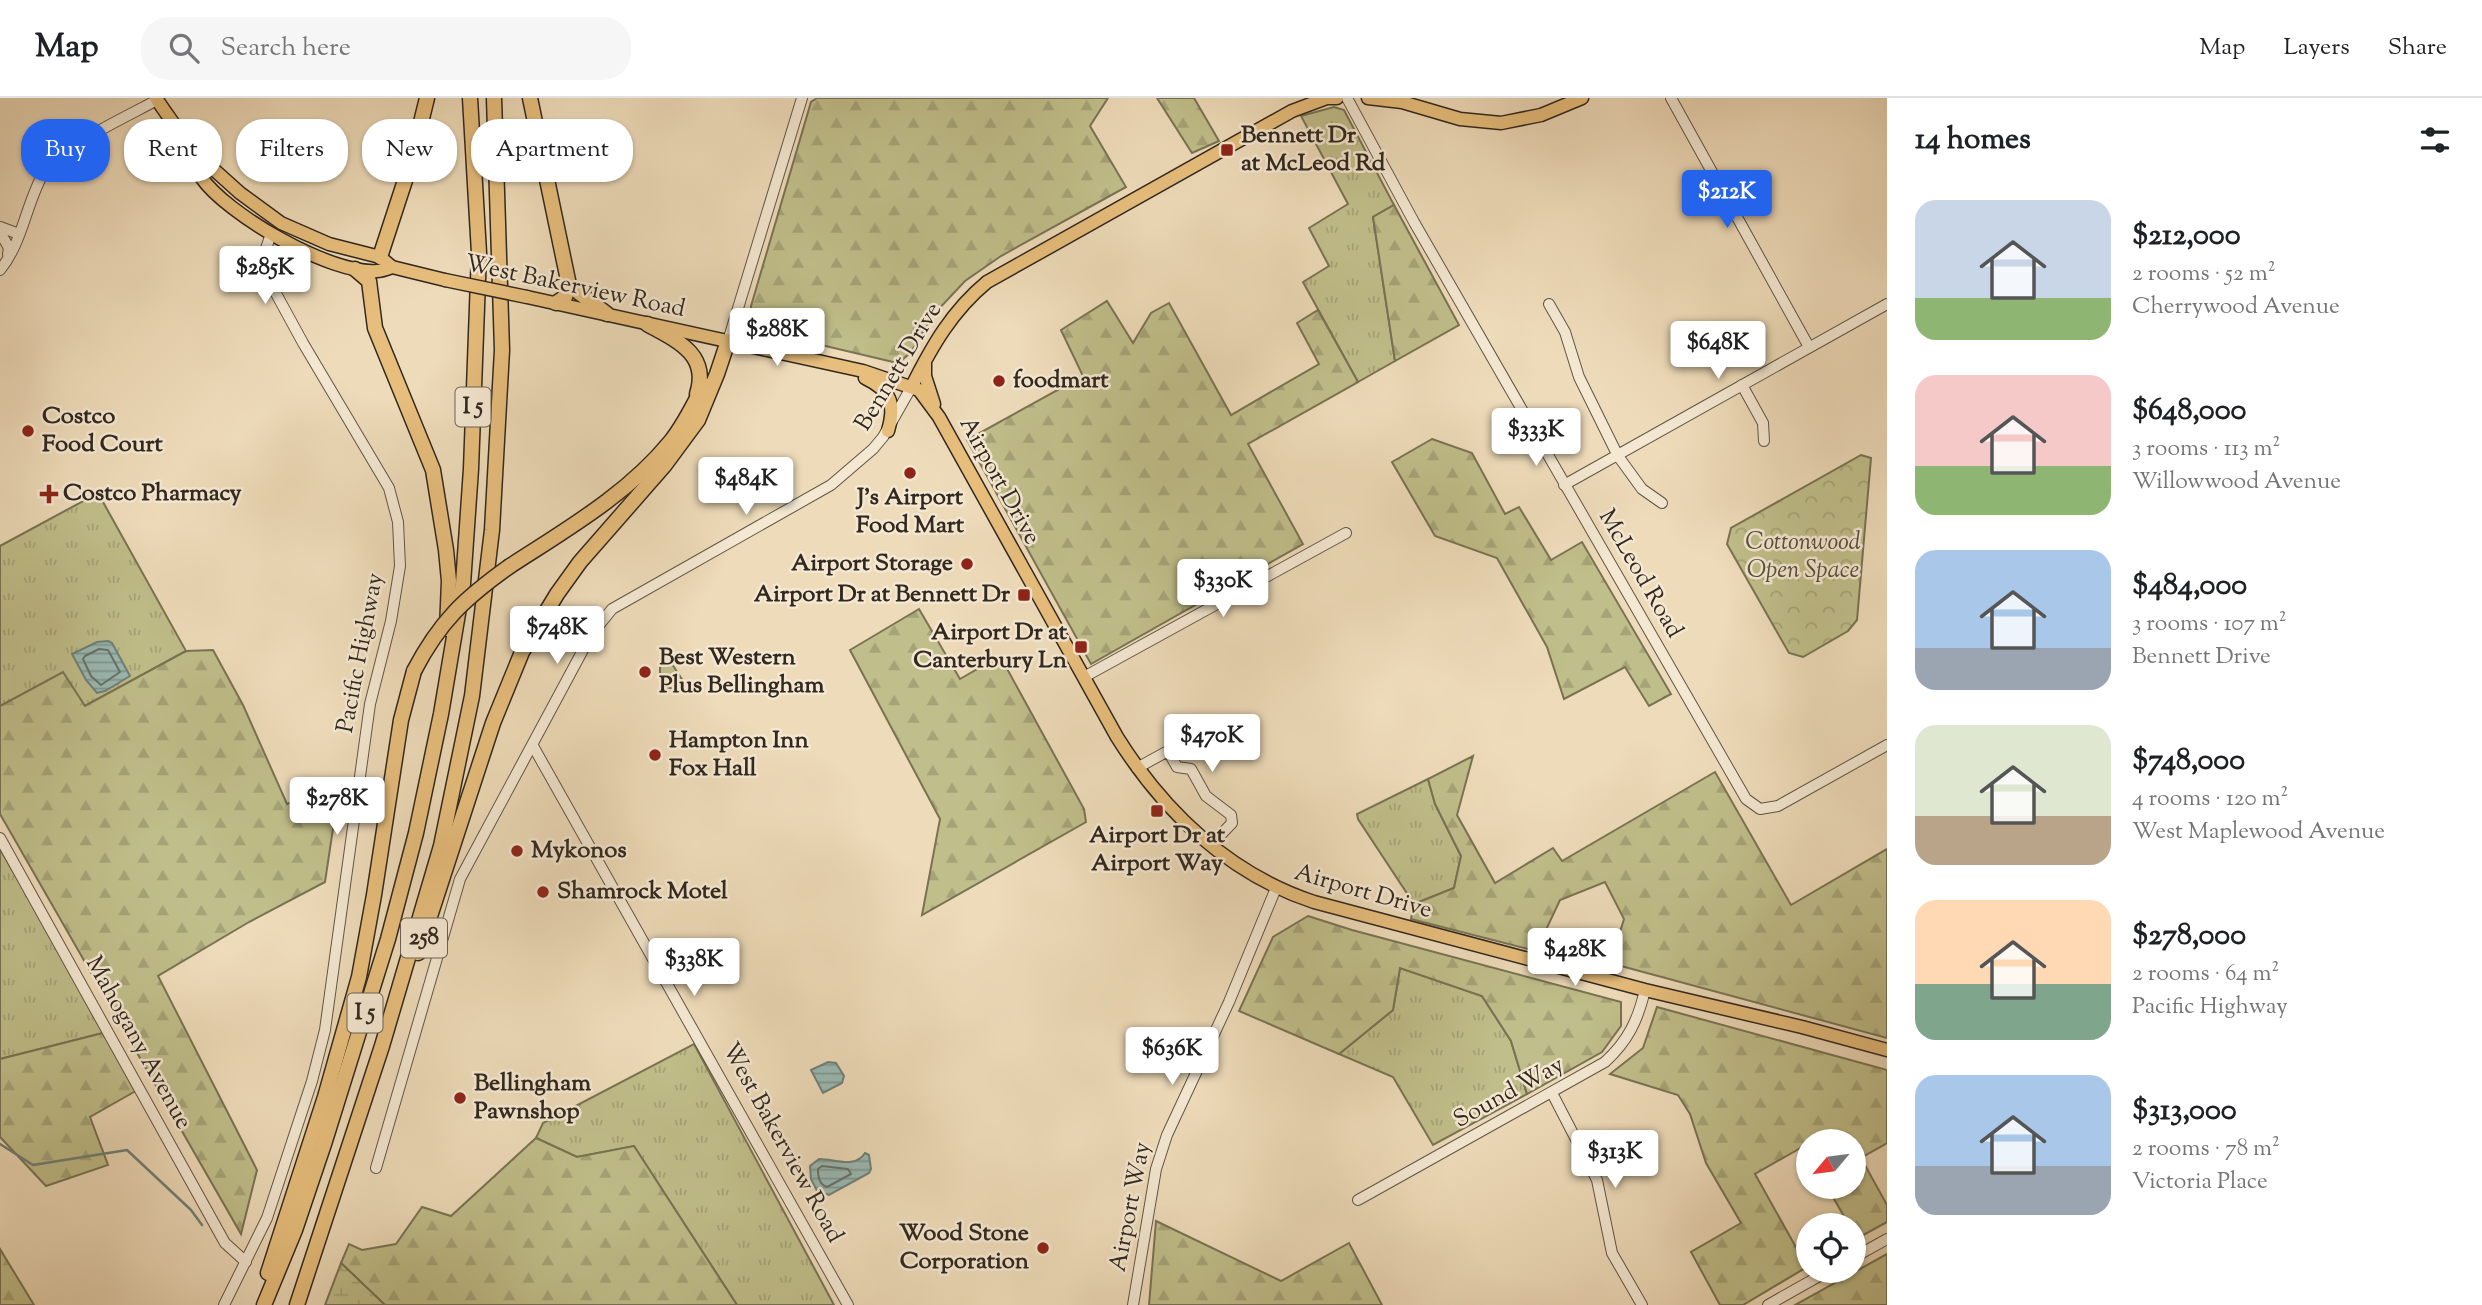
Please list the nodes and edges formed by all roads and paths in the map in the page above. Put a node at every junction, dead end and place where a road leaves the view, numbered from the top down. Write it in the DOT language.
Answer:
graph roads {
  1 [pos="426,98"];
  2 [pos="470,98"];
  3 [pos="494,98"];
  4 [pos="530,98"];
  5 [pos="802,98"];
  6 [pos="1337,98"];
  7 [pos="1347,98"];
  8 [pos="1368,98"];
  9 [pos="1582,98"];
  10 [pos="1671,98"];
  11 [pos="156,99"];
  12 [pos="169,119"];
  13 [pos="222,177"];
  14 [pos="207,182"];
  15 [pos="0,227"];
  16 [pos="0,232"];
  17 [pos="19,234"];
  18 [pos="271,234"];
  19 [pos="380,257"];
  20 [pos="4,266"];
  21 [pos="392,267"];
  22 [pos="355,269"];
  23 [pos="569,285"];
  24 [pos="556,303"];
  25 [pos="1549,304"];
  26 [pos="1887,304"];
  27 [pos="607,314"];
  28 [pos="647,324"];
  29 [pos="727,341"];
  30 [pos="1809,347"];
  31 [pos="926,357"];
  32 [pos="833,363"];
  33 [pos="1742,385"];
  34 [pos="912,386"];
  35 [pos="693,406"];
  36 [pos="939,417"];
  37 [pos="888,431"];
  38 [pos="1764,442"];
  39 [pos="1618,456"];
  40 [pos="1564,485"];
  41 [pos="1662,503"];
  42 [pos="1346,533"];
  43 [pos="1084,677"];
  44 [pos="441,714"];
  45 [pos="1887,744"];
  46 [pos="533,746"];
  47 [pos="1137,768"];
  48 [pos="0,838"];
  49 [pos="1211,845"];
  50 [pos="1276,888"];
  51 [pos="1645,990"];
  52 [pos="382,1046"];
  53 [pos="1887,1050"];
  54 [pos="1552,1093"];
  55 [pos="376,1168"];
  56 [pos="1358,1200"];
  57 [pos="1887,1239"];
  58 [pos="1866,1251"];
  59 [pos="246,1262"];
  60 [pos="1807,1283"];
  61 [pos="224,1305"];
  62 [pos="258,1305"];
  63 [pos="264,1305"];
  64 [pos="297,1305"];
  65 [pos="848,1305"];
  66 [pos="1133,1305"];
  67 [pos="1642,1305"];
  68 [pos="1768,1305"];
  1 -- 19 [label="highway"];
  2 -- 44 [label="highway, I 5"];
  3 -- 52 [label="highway, I 5"];
  4 -- 23 [label="highway"];
  5 -- 29 [label="street"];
  6 -- 31 [label="main road, Bennett Drive"];
  7 -- 40 [label="street, McLeod Road"];
  8 -- 9 [label="main road"];
  10 -- 30 [label="street"];
  11 -- 12 [label="main road, West Bakerview Road"];
  11 -- 17 [label="street"];
  13 -- 19 [label="main road, West Bakerview Road"];
  14 -- 18 [label="main road, West Bakerview Road"];
  15 -- 17 [label="street"];
  16 -- 20 [label="street"];
  17 -- 20 [label="street"];
  18 -- 22 [label="main road, West Bakerview Road"];
  18 -- 59 [label="street, Pacific Highway"];
  19 -- 21 [label="main road, West Bakerview Road"];
  21 -- 22 [label="main road, West Bakerview Road"];
  21 -- 24 [label="main road, West Bakerview Road, bridge"];
  22 -- 44 [label="highway"];
  23 -- 24 [label="highway"];
  23 -- 27 [label="highway"];
  24 -- 27 [label="main road, West Bakerview Road"];
  25 -- 39 [label="street"];
  26 -- 30 [label="street"];
  27 -- 28 [label="main road, West Bakerview Road"];
  28 -- 29 [label="main road, West Bakerview Road"];
  28 -- 35 [label="highway"];
  29 -- 32 [label="main road, West Bakerview Road"];
  29 -- 35 [label="highway"];
  29 -- 52 [label="highway, 258"];
  30 -- 33 [label="street"];
  31 -- 34 [label="main road, Bennett Drive"];
  31 -- 36 [label="main road"];
  32 -- 34 [label="main road, West Bakerview Road"];
  32 -- 37 [label="main road"];
  33 -- 38 [label="street"];
  33 -- 39 [label="street"];
  34 -- 36 [label="main road, Airport Drive"];
  34 -- 37 [label="street, Bennett Drive"];
  35 -- 62 [label="highway, bridge"];
  36 -- 43 [label="main road, Airport Drive"];
  37 -- 46 [label="street, Bennett Drive"];
  39 -- 40 [label="street"];
  39 -- 41 [label="street"];
  40 -- 45 [label="street, McLeod Road"];
  42 -- 43 [label="street"];
  43 -- 47 [label="main road, Airport Drive"];
  44 -- 63 [label="highway, I 5"];
  46 -- 55 [label="street"];
  46 -- 65 [label="street, West Bakerview Road"];
  47 -- 49 [label="main road, Airport Drive"];
  47 -- 49 [label="street"];
  48 -- 59 [label="street, Mahogany Avenue"];
  49 -- 50 [label="main road, Airport Drive"];
  50 -- 51 [label="main road, Airport Drive"];
  50 -- 66 [label="street, Airport Way"];
  51 -- 53 [label="main road, Airport Drive"];
  51 -- 54 [label="street, Sound Way"];
  52 -- 64 [label="highway, I 5"];
  54 -- 56 [label="street, Sound Way"];
  54 -- 67 [label="street"];
  57 -- 58 [label="street"];
  59 -- 61 [label="street, Pacific Highway"];
  60 -- 68 [label="street"];
}
